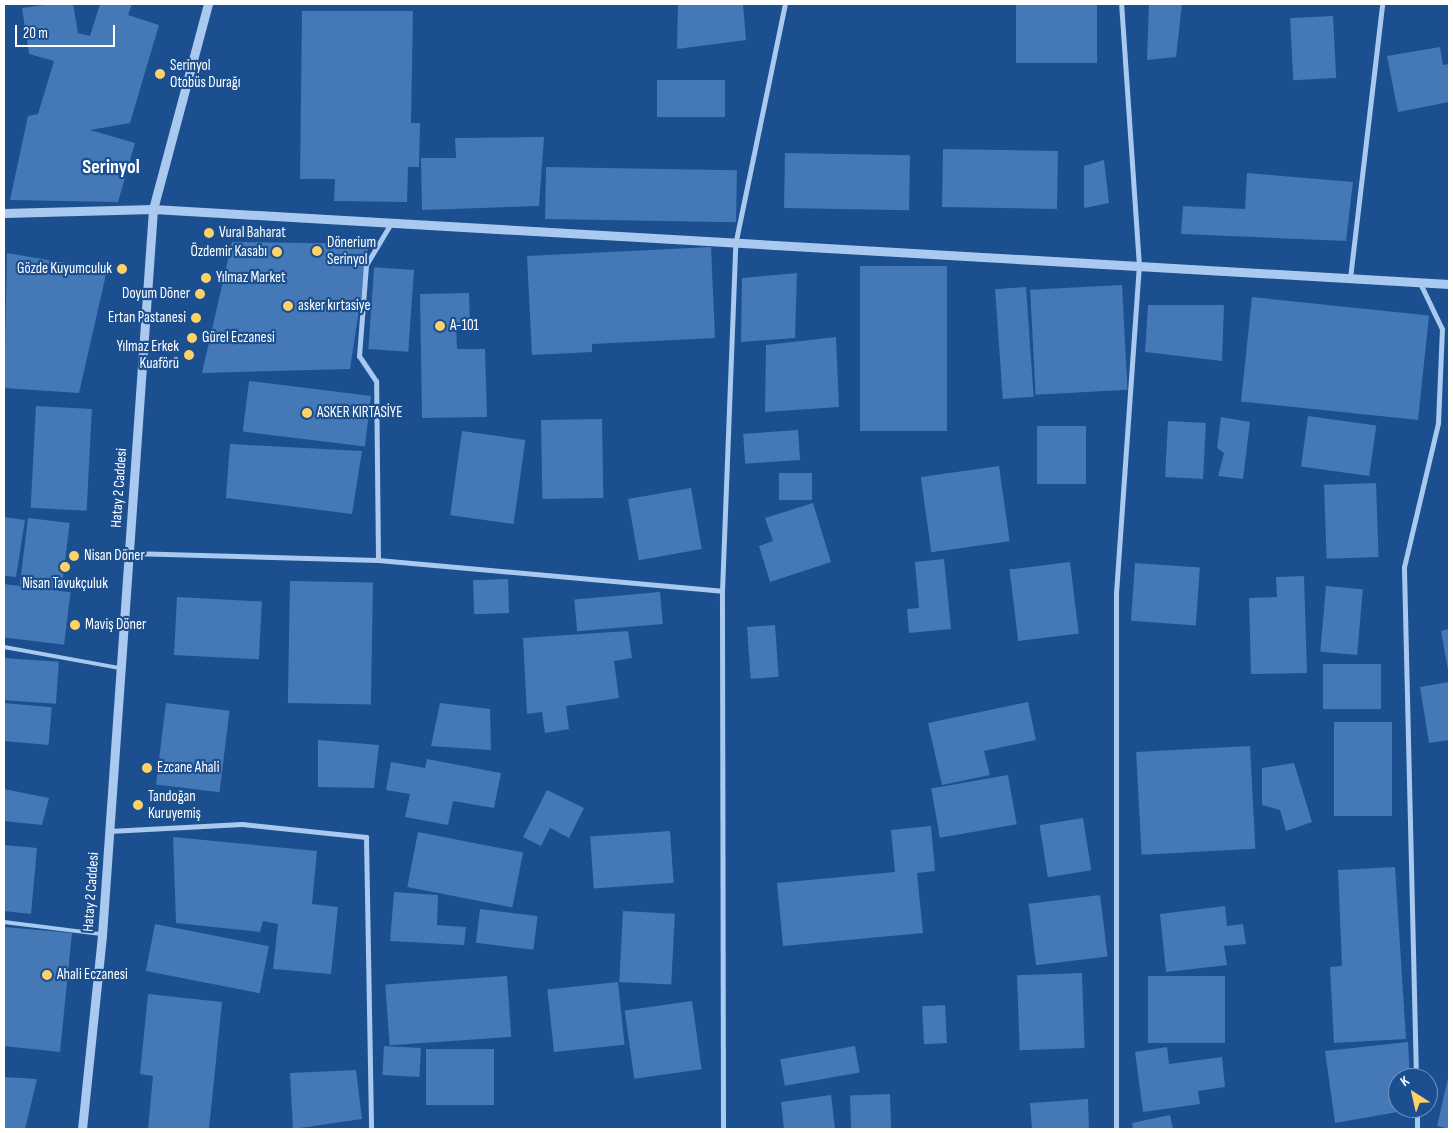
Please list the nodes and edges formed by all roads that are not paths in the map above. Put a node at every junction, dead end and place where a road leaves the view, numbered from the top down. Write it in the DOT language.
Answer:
graph roads {
  1 [pos="208,4"];
  2 [pos="785,4"];
  3 [pos="1121,4"];
  4 [pos="1382,4"];
  5 [pos="153,209"];
  6 [pos="4,213"];
  7 [pos="391,222"];
  8 [pos="735,246"];
  9 [pos="1139,266"];
  10 [pos="1350,278"];
  11 [pos="1420,283"];
  12 [pos="1449,284"];
  13 [pos="129,553"];
  14 [pos="378,560"];
  15 [pos="722,591"];
  16 [pos="4,647"];
  17 [pos="121,668"];
  18 [pos="109,831"];
  19 [pos="4,922"];
  20 [pos="102,935"];
  21 [pos="1416,1068"];
  22 [pos="82,1129"];
  23 [pos="371,1129"];
  24 [pos="723,1129"];
  25 [pos="1116,1129"];
  1 -- 5 [label="street, Hatay 2 Caddesi"];
  2 -- 8 [label="street"];
  3 -- 9 [label="street"];
  4 -- 10 [label="street"];
  5 -- 6 [label="street"];
  5 -- 7 [label="street"];
  5 -- 13 [label="street, Hatay 2 Caddesi"];
  7 -- 8 [label="street"];
  7 -- 14 [label="street"];
  8 -- 9 [label="street"];
  8 -- 15 [label="street"];
  9 -- 10 [label="street"];
  9 -- 25 [label="street"];
  10 -- 11 [label="street"];
  11 -- 12 [label="street"];
  11 -- 21 [label="street"];
  13 -- 14 [label="street"];
  13 -- 17 [label="street, Hatay 2 Caddesi"];
  14 -- 15 [label="street"];
  15 -- 24 [label="street"];
  16 -- 17 [label="lane"];
  17 -- 18 [label="street, Hatay 2 Caddesi"];
  18 -- 20 [label="street, Hatay 2 Caddesi"];
  18 -- 23 [label="street"];
  19 -- 20 [label="lane"];
  20 -- 22 [label="street, Hatay 2 Caddesi"];
}
